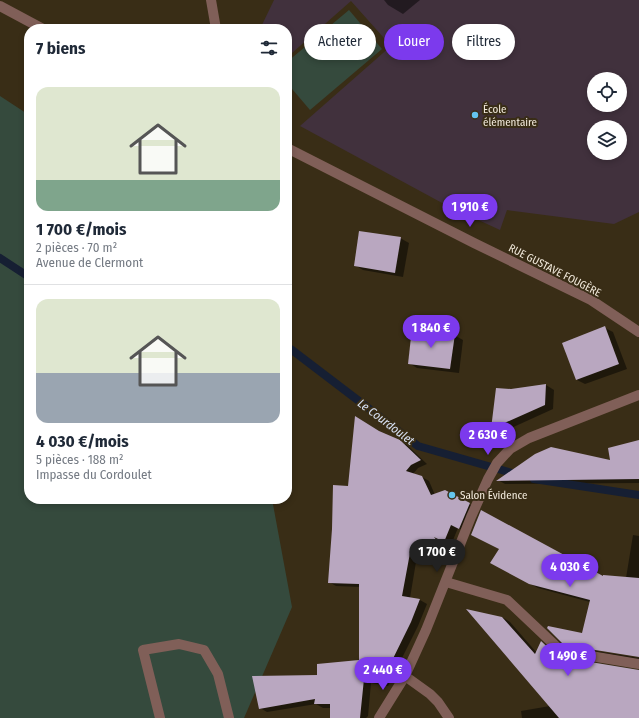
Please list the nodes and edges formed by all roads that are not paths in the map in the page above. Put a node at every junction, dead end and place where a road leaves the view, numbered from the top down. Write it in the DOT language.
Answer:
graph roads {
  1 [pos="211,0"];
  2 [pos="0,6"];
  3 [pos="34,24"];
  4 [pos="215,24"];
  5 [pos="292,151"];
  6 [pos="639,332"];
  7 [pos="639,395"];
  8 [pos="446,582"];
  9 [pos="639,664"];
  10 [pos="405,676"];
  11 [pos="160,718"];
  12 [pos="229,718"];
  13 [pos="379,718"];
  14 [pos="449,718"];
  1 -- 4 [label="street"];
  2 -- 3 [label="street"];
  5 -- 6 [label="street, RUE GUSTAVE FOUGÈRE"];
  7 -- 8 [label="street"];
  8 -- 9 [label="street"];
  8 -- 10 [label="street"];
  10 -- 13 [label="street"];
  10 -- 14 [label="street"];
  11 -- 12 [label="street"];
}
